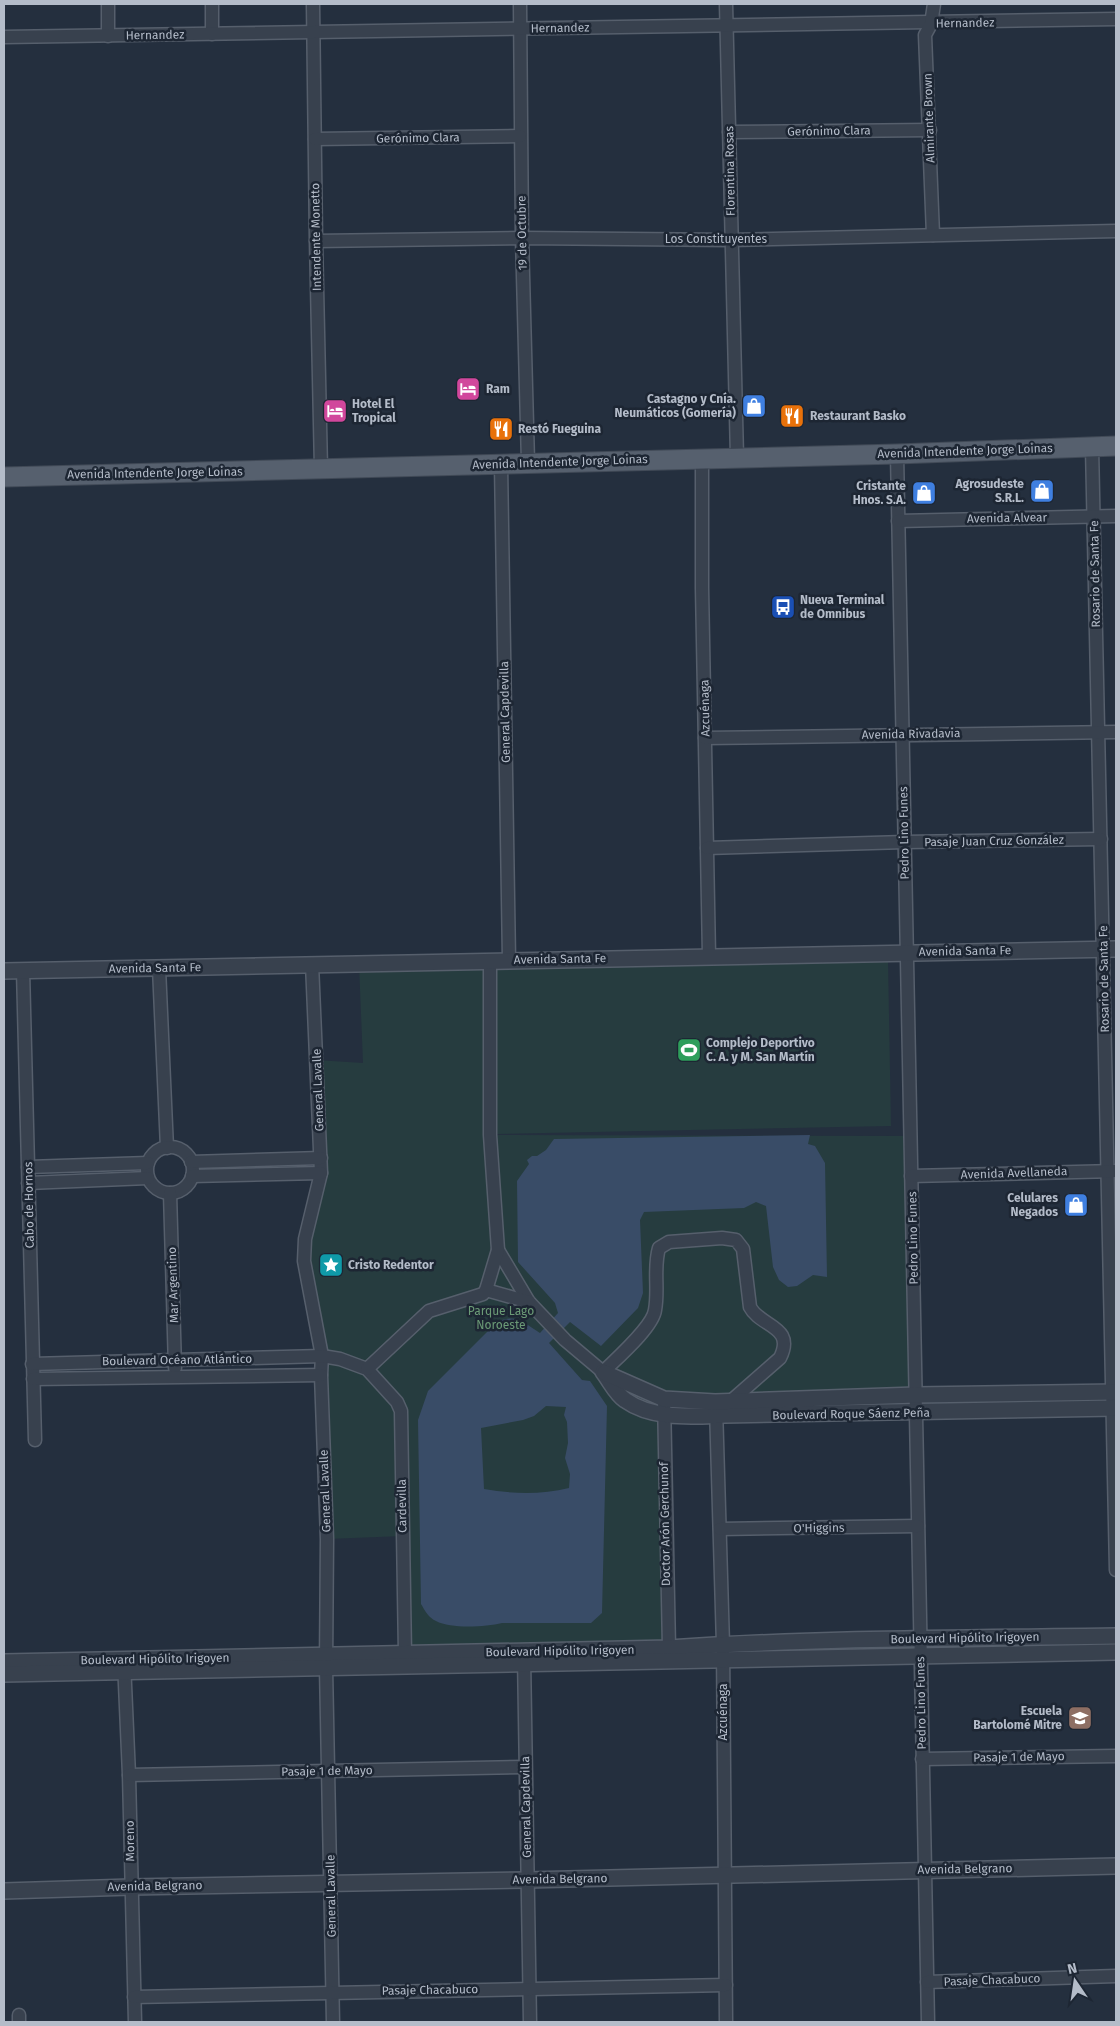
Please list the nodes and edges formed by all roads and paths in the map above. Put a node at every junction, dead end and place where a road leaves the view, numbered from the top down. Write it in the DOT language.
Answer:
graph roads {
  1 [pos="108,4"];
  2 [pos="212,4"];
  3 [pos="313,4"];
  4 [pos="520,4"];
  5 [pos="726,4"];
  6 [pos="934,4"];
  7 [pos="1116,19"];
  8 [pos="931,24"];
  9 [pos="726,26"];
  10 [pos="520,28"];
  11 [pos="314,33"];
  12 [pos="212,34"];
  13 [pos="108,36"];
  14 [pos="4,37"];
  15 [pos="930,130"];
  16 [pos="729,132"];
  17 [pos="520,136"];
  18 [pos="315,139"];
  19 [pos="1116,231"];
  20 [pos="933,235"];
  21 [pos="522,238"];
  22 [pos="316,240"];
  23 [pos="731,240"];
  24 [pos="1116,446"];
  25 [pos="1092,447"];
  26 [pos="897,454"];
  27 [pos="737,457"];
  28 [pos="702,459"];
  29 [pos="528,462"];
  30 [pos="501,464"];
  31 [pos="321,469"];
  32 [pos="4,477"];
  33 [pos="1116,516"];
  34 [pos="1094,517"];
  35 [pos="898,521"];
  36 [pos="1098,732"];
  37 [pos="1116,732"];
  38 [pos="902,734"];
  39 [pos="705,738"];
  40 [pos="1101,839"];
  41 [pos="905,842"];
  42 [pos="707,848"];
  43 [pos="1110,949"];
  44 [pos="905,953"];
  45 [pos="709,956"];
  46 [pos="509,960"];
  47 [pos="490,961"];
  48 [pos="312,964"];
  49 [pos="160,968"];
  50 [pos="23,970"];
  51 [pos="4,971"];
  52 [pos="1111,1060"];
  53 [pos="167,1148"];
  54 [pos="321,1158"];
  55 [pos="191,1162"];
  56 [pos="148,1163"];
  57 [pos="28,1167"];
  58 [pos="1112,1171"];
  59 [pos="321,1173"];
  60 [pos="192,1176"];
  61 [pos="911,1176"];
  62 [pos="148,1178"];
  63 [pos="28,1183"];
  64 [pos="170,1193"];
  65 [pos="498,1250"];
  66 [pos="486,1290"];
  67 [pos="529,1302"];
  68 [pos="322,1356"];
  69 [pos="175,1360"];
  70 [pos="32,1364"];
  71 [pos="367,1369"];
  72 [pos="603,1372"];
  73 [pos="321,1375"];
  74 [pos="175,1376"];
  75 [pos="33,1379"];
  76 [pos="1114,1392"];
  77 [pos="916,1395"];
  78 [pos="721,1406"];
  79 [pos="663,1407"];
  80 [pos="1114,1408"];
  81 [pos="915,1413"];
  82 [pos="35,1440"];
  83 [pos="918,1526"];
  84 [pos="720,1530"];
  85 [pos="1116,1570"];
  86 [pos="1116,1636"];
  87 [pos="920,1639"];
  88 [pos="669,1648"];
  89 [pos="723,1652"];
  90 [pos="1116,1652"];
  91 [pos="405,1654"];
  92 [pos="920,1656"];
  93 [pos="524,1657"];
  94 [pos="326,1661"];
  95 [pos="4,1662"];
  96 [pos="124,1665"];
  97 [pos="4,1674"];
  98 [pos="1116,1756"];
  99 [pos="922,1760"];
  100 [pos="525,1767"];
  101 [pos="328,1772"];
  102 [pos="130,1775"];
  103 [pos="1116,1866"];
  104 [pos="926,1870"];
  105 [pos="724,1874"];
  106 [pos="527,1880"];
  107 [pos="331,1883"];
  108 [pos="131,1887"];
  109 [pos="4,1891"];
  110 [pos="1116,1976"];
  111 [pos="927,1982"];
  112 [pos="726,1985"];
  113 [pos="529,1989"];
  114 [pos="333,1992"];
  115 [pos="134,1997"];
  116 [pos="134,2022"];
  117 [pos="333,2022"];
  118 [pos="530,2022"];
  119 [pos="726,2022"];
  120 [pos="928,2022"];
  1 -- 13 [label="street"];
  2 -- 12 [label="street"];
  3 -- 11 [label="street, Intendente Monetto"];
  4 -- 10 [label="street, 19 de Octubre"];
  5 -- 9 [label="street, Florentina Rosas"];
  6 -- 8 [label="street, Almirante Brown"];
  7 -- 8 [label="street, Hernandez"];
  8 -- 9 [label="street, Hernandez"];
  8 -- 15 [label="street, Almirante Brown"];
  9 -- 10 [label="street, Hernandez"];
  9 -- 16 [label="street, Florentina Rosas"];
  10 -- 11 [label="street, Hernandez"];
  10 -- 17 [label="street, 19 de Octubre"];
  11 -- 12 [label="street, Hernandez"];
  11 -- 18 [label="street, Intendente Monetto"];
  12 -- 13 [label="street, Hernandez"];
  13 -- 14 [label="street, Hernandez"];
  15 -- 16 [label="street, Gerónimo Clara"];
  15 -- 20 [label="street, Almirante Brown"];
  16 -- 23 [label="street, Florentina Rosas"];
  17 -- 18 [label="street, Gerónimo Clara"];
  17 -- 21 [label="street, 19 de Octubre"];
  18 -- 22 [label="street, Intendente Monetto"];
  19 -- 20 [label="street, Los Constituyentes"];
  20 -- 23 [label="street, Los Constituyentes"];
  21 -- 22 [label="street, Los Constituyentes"];
  21 -- 23 [label="street, Los Constituyentes"];
  21 -- 29 [label="street, 19 de Octubre"];
  22 -- 31 [label="street, Intendente Monetto"];
  23 -- 27 [label="street, Florentina Rosas"];
  24 -- 25 [label="main road, Avenida Intendente Jorge Loinas"];
  25 -- 26 [label="main road, Avenida Intendente Jorge Loinas"];
  25 -- 34 [label="street, Rosario de Santa Fe"];
  26 -- 27 [label="main road, Avenida Intendente Jorge Loinas"];
  26 -- 35 [label="street, Pedro Lino Funes"];
  27 -- 28 [label="main road, Avenida Intendente Jorge Loinas"];
  28 -- 29 [label="main road, Avenida Intendente Jorge Loinas"];
  28 -- 39 [label="street, Azcuénaga"];
  29 -- 30 [label="main road, Avenida Intendente Jorge Loinas"];
  30 -- 31 [label="main road, Avenida Intendente Jorge Loinas"];
  30 -- 46 [label="street, General Capdevilla"];
  31 -- 32 [label="main road, Avenida Intendente Jorge Loinas"];
  33 -- 34 [label="street, Avenida Alvear"];
  34 -- 35 [label="street, Avenida Alvear"];
  34 -- 36 [label="street, Rosario de Santa Fe"];
  35 -- 38 [label="street, Pedro Lino Funes"];
  36 -- 37 [label="street, Avenida Rivadavia"];
  36 -- 38 [label="street, Avenida Rivadavia"];
  36 -- 40 [label="street, Rosario de Santa Fe"];
  38 -- 39 [label="street, Avenida Rivadavia"];
  38 -- 41 [label="street, Pedro Lino Funes"];
  39 -- 42 [label="street, Azcuénaga"];
  40 -- 41 [label="street, Pasaje Juan Cruz González"];
  40 -- 43 [label="street, Rosario de Santa Fe"];
  41 -- 42 [label="street, Pasaje Juan Cruz González"];
  41 -- 44 [label="street, Pedro Lino Funes"];
  42 -- 45 [label="street, Azcuénaga"];
  43 -- 44 [label="street, Avenida Santa Fe"];
  43 -- 52 [label="street, Rosario de Santa Fe"];
  44 -- 45 [label="street, Avenida Santa Fe"];
  44 -- 61 [label="street, Pedro Lino Funes"];
  45 -- 46 [label="street, Avenida Santa Fe"];
  46 -- 47 [label="street, Avenida Santa Fe"];
  47 -- 48 [label="street, Avenida Santa Fe"];
  47 -- 65 [label="street"];
  48 -- 49 [label="street, Avenida Santa Fe"];
  48 -- 54 [label="street, General Lavalle"];
  49 -- 50 [label="street, Avenida Santa Fe"];
  49 -- 53 [label="street"];
  50 -- 51 [label="street, Avenida Santa Fe"];
  50 -- 57 [label="street, Cabo de Hornos"];
  52 -- 58 [label="street, Rosario de Santa Fe"];
  53 -- 55 [label="street"];
  53 -- 56 [label="street"];
  54 -- 55 [label="street"];
  54 -- 59 [label="street, General Lavalle"];
  55 -- 60 [label="street"];
  56 -- 57 [label="street"];
  56 -- 62 [label="street"];
  57 -- 63 [label="street, Cabo de Hornos"];
  58 -- 61 [label="street, Avenida Avellaneda"];
  58 -- 76 [label="street, Rosario de Santa Fe"];
  59 -- 60 [label="street"];
  59 -- 68 [label="street, General Lavalle"];
  60 -- 64 [label="street"];
  61 -- 77 [label="street, Pedro Lino Funes"];
  62 -- 63 [label="street"];
  62 -- 64 [label="street"];
  63 -- 70 [label="street, Cabo de Hornos"];
  64 -- 69 [label="street, Mar Argentino"];
  65 -- 66 [label="street"];
  65 -- 67 [label="street, Boulevard Roque Sáenz Peña"];
  66 -- 67 [label="street"];
  66 -- 71 [label="street"];
  67 -- 72 [label="street, Boulevard Roque Sáenz Peña"];
  68 -- 69 [label="street, Boulevard Océano Atlántico"];
  68 -- 71 [label="street, Boulevard Océano Atlántico"];
  68 -- 73 [label="street, General Lavalle"];
  69 -- 70 [label="street, Boulevard Océano Atlántico"];
  69 -- 74 [label="street, Mar Argentino"];
  70 -- 75 [label="street, Cabo de Hornos"];
  71 -- 91 [label="street, Cardevilla"];
  72 -- 78 [label="street"];
  72 -- 79 [label="street, Boulevard Roque Sáenz Peña"];
  73 -- 74 [label="street, Boulevard Océano Atlántico"];
  73 -- 94 [label="street, General Lavalle"];
  74 -- 75 [label="street, Boulevard Océano Atlántico"];
  75 -- 82 [label="street, Cabo de Hornos"];
  76 -- 77 [label="street, Boulevard Roque Sáenz Peña"];
  76 -- 80 [label="street, Rosario de Santa Fe"];
  77 -- 78 [label="street, Boulevard Roque Sáenz Peña"];
  77 -- 81 [label="street, Pedro Lino Funes"];
  78 -- 79 [label="street, Boulevard Roque Sáenz Peña"];
  78 -- 81 [label="street, Boulevard Roque Sáenz Peña"];
  78 -- 84 [label="street, Azcuénaga"];
  79 -- 88 [label="street, Doctor Arón Gerchunof"];
  80 -- 81 [label="street, Boulevard Roque Sáenz Peña"];
  80 -- 85 [label="street, Rosario de Santa Fe"];
  81 -- 83 [label="street, Pedro Lino Funes"];
  83 -- 84 [label="street, O'Higgins"];
  83 -- 87 [label="street, Pedro Lino Funes"];
  84 -- 89 [label="street, Azcuénaga"];
  86 -- 87 [label="street, Boulevard Hipólito Irigoyen"];
  87 -- 89 [label="street, Boulevard Hipólito Irigoyen"];
  87 -- 92 [label="street, Pedro Lino Funes"];
  88 -- 89 [label="street, Boulevard Hipólito Irigoyen"];
  88 -- 93 [label="street, Boulevard Hipólito Irigoyen"];
  89 -- 92 [label="street, Boulevard Hipólito Irigoyen"];
  89 -- 93 [label="street, Boulevard Hipólito Irigoyen"];
  89 -- 105 [label="street, Azcuénaga"];
  90 -- 92 [label="street, Boulevard Hipólito Irigoyen"];
  91 -- 93 [label="street, Boulevard Hipólito Irigoyen"];
  91 -- 94 [label="street, Boulevard Hipólito Irigoyen"];
  92 -- 99 [label="street, Pedro Lino Funes"];
  93 -- 94 [label="street, Boulevard Hipólito Irigoyen"];
  93 -- 100 [label="street, General Capdevilla"];
  94 -- 96 [label="street, Boulevard Hipólito Irigoyen"];
  94 -- 101 [label="street, General Lavalle"];
  95 -- 96 [label="street, Boulevard Hipólito Irigoyen"];
  96 -- 97 [label="street, Boulevard Hipólito Irigoyen"];
  96 -- 102 [label="street, Moreno"];
  98 -- 99 [label="street, Pasaje 1 de Mayo"];
  99 -- 104 [label="street, Pedro Lino Funes"];
  100 -- 101 [label="street, Pasaje 1 de Mayo"];
  100 -- 106 [label="street, General Capdevilla"];
  101 -- 102 [label="street, Pasaje 1 de Mayo"];
  101 -- 107 [label="street, General Lavalle"];
  102 -- 108 [label="street, Moreno"];
  103 -- 104 [label="street, Avenida Belgrano"];
  104 -- 105 [label="street, Avenida Belgrano"];
  104 -- 111 [label="street, Pedro Lino Funes"];
  105 -- 106 [label="street, Avenida Belgrano"];
  105 -- 112 [label="street, Azcuénaga"];
  106 -- 107 [label="street, Avenida Belgrano"];
  106 -- 113 [label="street, General Capdevilla"];
  107 -- 108 [label="street, Avenida Belgrano"];
  107 -- 114 [label="street, General Lavalle"];
  108 -- 109 [label="street, Avenida Belgrano"];
  108 -- 115 [label="street, Moreno"];
  110 -- 111 [label="street, Pasaje Chacabuco"];
  111 -- 120 [label="street, Pedro Lino Funes"];
  112 -- 113 [label="street, Pasaje Chacabuco"];
  112 -- 119 [label="street, Azcuénaga"];
  113 -- 114 [label="street, Pasaje Chacabuco"];
  113 -- 118 [label="street, General Capdevilla"];
  114 -- 115 [label="street, Pasaje Chacabuco"];
  114 -- 117 [label="street, General Lavalle"];
  115 -- 116 [label="street, Moreno"];
}
